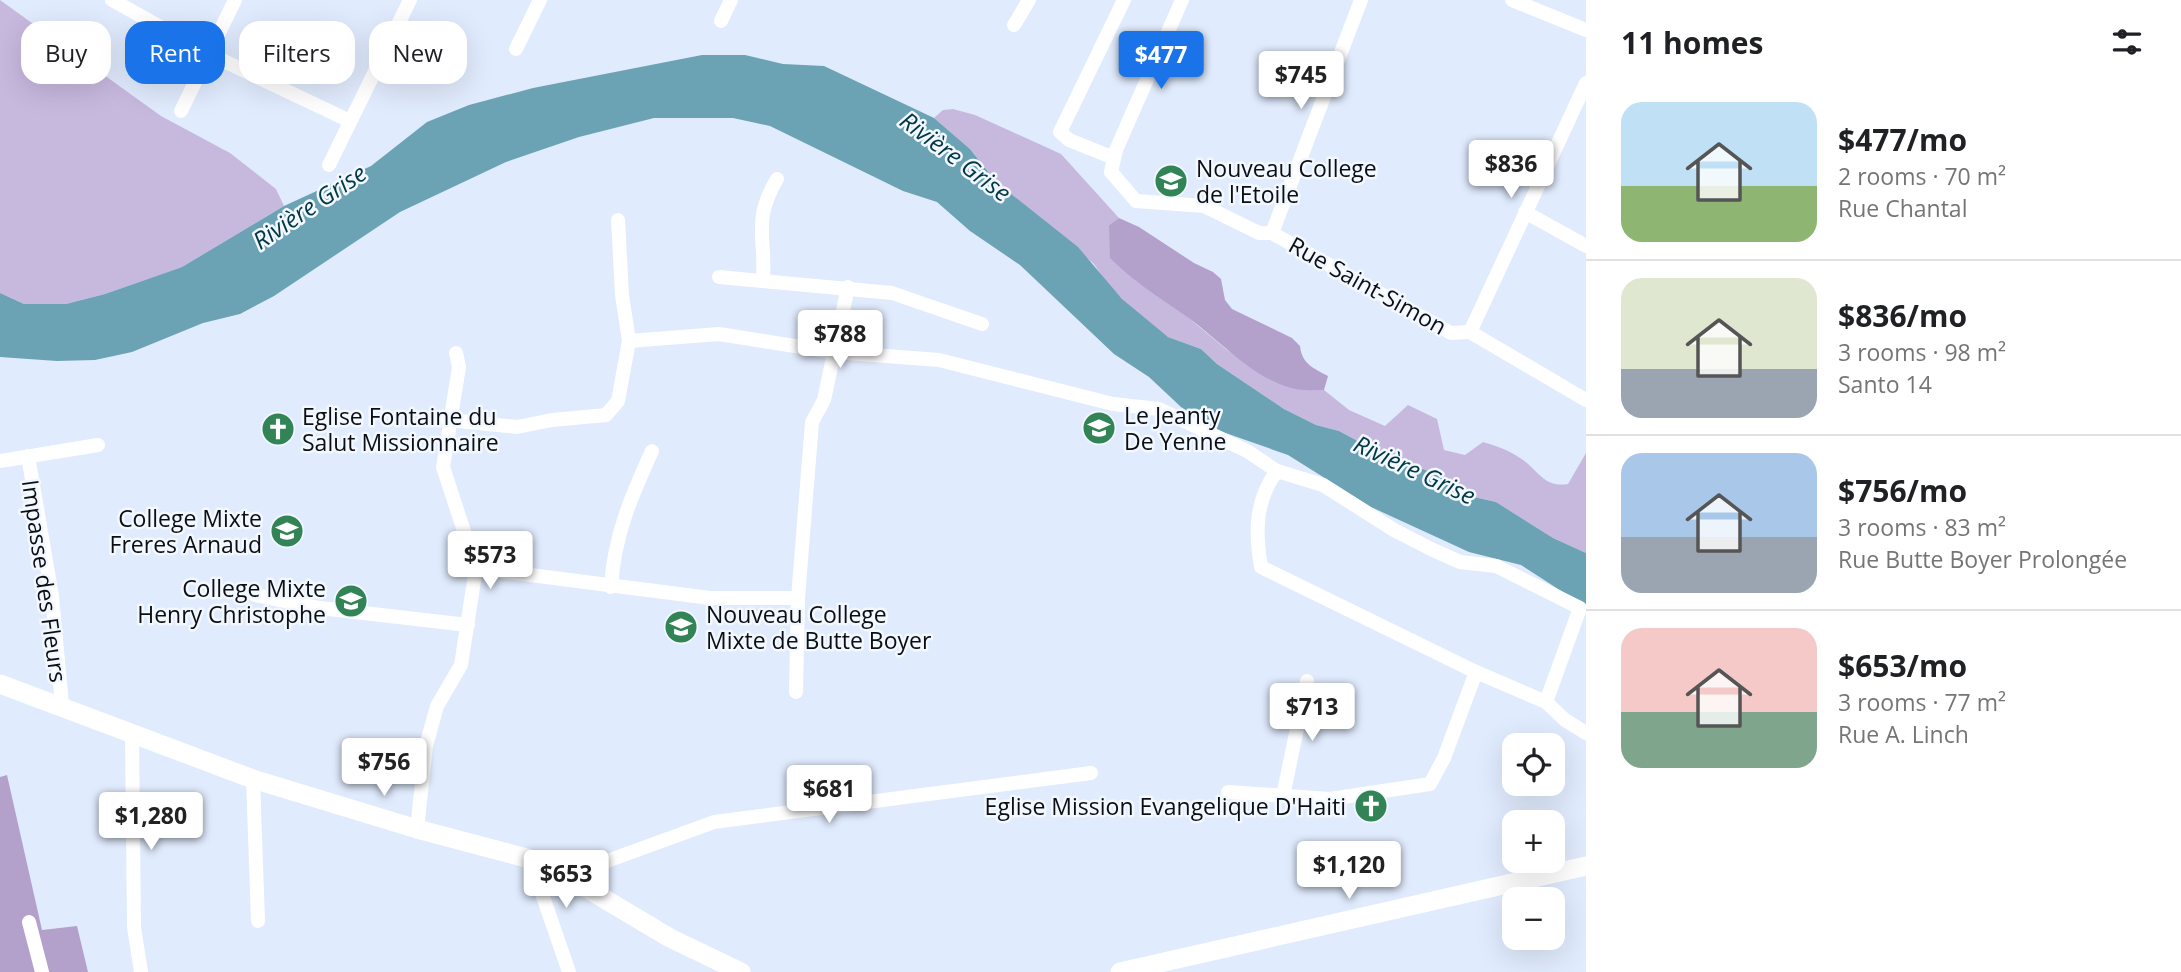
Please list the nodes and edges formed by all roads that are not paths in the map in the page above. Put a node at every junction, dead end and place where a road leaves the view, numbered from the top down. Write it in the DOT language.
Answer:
graph roads {
  1 [pos="112,0"];
  2 [pos="235,0"];
  3 [pos="410,0"];
  4 [pos="540,0"];
  5 [pos="732,0"];
  6 [pos="1029,0"];
  7 [pos="1124,0"];
  8 [pos="1182,0"];
  9 [pos="1360,0"];
  10 [pos="1512,0"];
  11 [pos="721,20"];
  12 [pos="150,21"];
  13 [pos="225,21"];
  14 [pos="1014,25"];
  15 [pos="1586,30"];
  16 [pos="516,49"];
  17 [pos="225,62"];
  18 [pos="1586,83"];
  19 [pos="194,84"];
  20 [pos="181,111"];
  21 [pos="350,121"];
  22 [pos="329,165"];
  23 [pos="1112,165"];
  24 [pos="777,179"];
  25 [pos="1525,212"];
  26 [pos="618,220"];
  27 [pos="1272,233"];
  28 [pos="1586,246"];
  29 [pos="719,277"];
  30 [pos="763,281"];
  31 [pos="848,287"];
  32 [pos="982,324"];
  33 [pos="1470,332"];
  34 [pos="629,341"];
  35 [pos="833,352"];
  36 [pos="456,353"];
  37 [pos="1586,400"];
  38 [pos="448,420"];
  39 [pos="98,445"];
  40 [pos="652,451"];
  41 [pos="28,456"];
  42 [pos="0,461"];
  43 [pos="1277,471"];
  44 [pos="476,568"];
  45 [pos="611,587"];
  46 [pos="255,595"];
  47 [pos="798,598"];
  48 [pos="468,625"];
  49 [pos="1476,672"];
  50 [pos="1307,681"];
  51 [pos="0,684"];
  52 [pos="796,692"];
  53 [pos="1546,702"];
  54 [pos="62,705"];
  55 [pos="1586,733"];
  56 [pos="132,734"];
  57 [pos="1091,773"];
  58 [pos="253,779"];
  59 [pos="1228,792"];
  60 [pos="1283,796"];
  61 [pos="417,829"];
  62 [pos="530,859"];
  63 [pos="1586,866"];
  64 [pos="566,876"];
  65 [pos="258,921"];
  66 [pos="29,922"];
  67 [pos="1165,968"];
  68 [pos="42,972"];
  69 [pos="141,972"];
  70 [pos="569,972"];
  71 [pos="741,972"];
  72 [pos="1120,972"];
  1 -- 12 [label="street"];
  2 -- 13 [label="street"];
  3 -- 21 [label="street"];
  4 -- 16 [label="street"];
  5 -- 11 [label="street"];
  6 -- 14 [label="street"];
  7 -- 23 [label="street"];
  8 -- 23 [label="street"];
  9 -- 27 [label="street"];
  10 -- 15 [label="street"];
  17 -- 21 [label="street"];
  18 -- 25 [label="street"];
  19 -- 20 [label="street"];
  21 -- 22 [label="street"];
  23 -- 27 [label="street, Rue Saint-Simon"];
  24 -- 30 [label="street"];
  25 -- 28 [label="street"];
  25 -- 33 [label="street"];
  26 -- 34 [label="street"];
  27 -- 33 [label="street, Rue Saint-Simon"];
  29 -- 30 [label="street"];
  30 -- 31 [label="street"];
  31 -- 32 [label="street"];
  31 -- 35 [label="street"];
  33 -- 37 [label="street, Rue Saint-Simon"];
  34 -- 35 [label="street"];
  34 -- 38 [label="street"];
  35 -- 43 [label="street"];
  35 -- 47 [label="street"];
  36 -- 38 [label="street"];
  38 -- 44 [label="street"];
  39 -- 41 [label="street, Impasse des Fleurs"];
  40 -- 45 [label="street"];
  41 -- 42 [label="street, Impasse des Fleurs"];
  41 -- 54 [label="street, Impasse des Fleurs"];
  43 -- 49 [label="street"];
  43 -- 53 [label="street"];
  44 -- 45 [label="street"];
  44 -- 48 [label="street"];
  45 -- 47 [label="street"];
  46 -- 48 [label="street"];
  47 -- 52 [label="street"];
  48 -- 61 [label="street"];
  49 -- 53 [label="street"];
  49 -- 60 [label="street"];
  50 -- 60 [label="street"];
  51 -- 54 [label="street"];
  53 -- 55 [label="street"];
  54 -- 56 [label="street"];
  56 -- 58 [label="street"];
  56 -- 69 [label="street"];
  57 -- 64 [label="street"];
  58 -- 61 [label="street"];
  58 -- 65 [label="street"];
  59 -- 60 [label="street"];
  61 -- 62 [label="street"];
  62 -- 64 [label="street"];
  62 -- 70 [label="street"];
  63 -- 67 [label="street"];
  64 -- 71 [label="street"];
  66 -- 68 [label="street"];
  67 -- 72 [label="street"];
}
